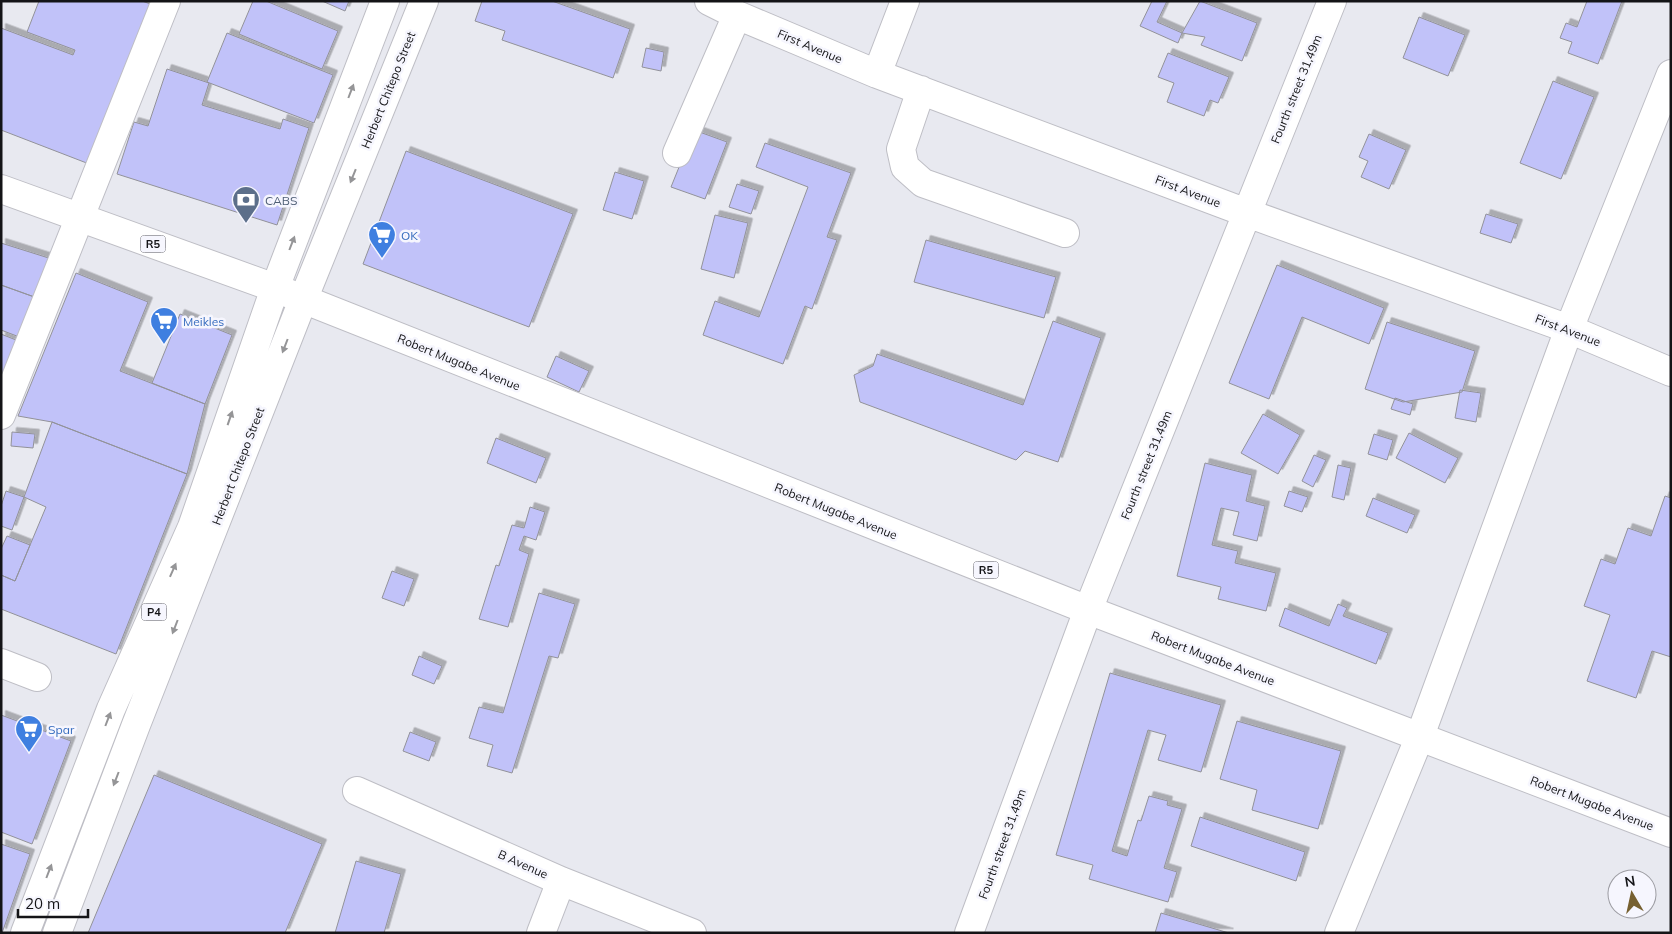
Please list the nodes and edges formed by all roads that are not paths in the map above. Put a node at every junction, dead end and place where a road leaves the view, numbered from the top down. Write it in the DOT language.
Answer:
graph roads {
  1 [pos="166,1"];
  2 [pos="385,1"];
  3 [pos="424,1"];
  4 [pos="709,1"];
  5 [pos="905,1"];
  6 [pos="1332,1"];
  7 [pos="737,15"];
  8 [pos="877,74"];
  9 [pos="1671,74"];
  10 [pos="921,90"];
  11 [pos="677,153"];
  12 [pos="1,189"];
  13 [pos="1247,213"];
  14 [pos="80,218"];
  15 [pos="1065,233"];
  16 [pos="275,288"];
  17 [pos="303,300"];
  18 [pos="1569,329"];
  19 [pos="1671,372"];
  20 [pos="1,415"];
  21 [pos="1088,610"];
  22 [pos="1,663"];
  23 [pos="37,677"];
  24 [pos="1420,736"];
  25 [pos="357,790"];
  26 [pos="1671,833"];
  27 [pos="562,881"];
  28 [pos="25,933"];
  29 [pos="57,933"];
  30 [pos="541,933"];
  31 [pos="692,933"];
  32 [pos="969,933"];
  33 [pos="1339,933"];
  1 -- 14 [label="main road"];
  16 -- 2 [label="main road, Herbert Chitepo Street, one-way"];
  3 -- 17 [label="main road, Herbert Chitepo Street, one-way"];
  4 -- 7 [label="main road, First Avenue"];
  5 -- 8 [label="main road"];
  6 -- 13 [label="main road, Fourth street 31,49m"];
  7 -- 8 [label="main road, First Avenue"];
  7 -- 11 [label="main road"];
  8 -- 10 [label="main road, First Avenue"];
  9 -- 18 [label="main road"];
  10 -- 13 [label="main road, First Avenue"];
  10 -- 15 [label="main road"];
  12 -- 14 [label="main road, Robert Mugabe Avenue / R5"];
  13 -- 18 [label="main road, First Avenue"];
  13 -- 21 [label="main road, Fourth street 31,49m"];
  14 -- 16 [label="main road, Robert Mugabe Avenue / R5"];
  14 -- 20 [label="main road"];
  16 -- 17 [label="main road, Robert Mugabe Avenue / R5"];
  28 -- 16 [label="main road, Herbert Chitepo Street / P4, one-way"];
  17 -- 21 [label="main road, Robert Mugabe Avenue / R5"];
  17 -- 29 [label="main road, Herbert Chitepo Street / P4, one-way"];
  18 -- 19 [label="main road, First Avenue"];
  18 -- 24 [label="main road"];
  21 -- 24 [label="main road, Robert Mugabe Avenue / R5"];
  21 -- 32 [label="main road, Fourth street 31,49m"];
  22 -- 23 [label="main road"];
  24 -- 26 [label="main road, Robert Mugabe Avenue / R5"];
  24 -- 33 [label="main road"];
  25 -- 27 [label="main road, B Avenue"];
  27 -- 30 [label="main road"];
  27 -- 31 [label="main road, B Avenue"];
}
